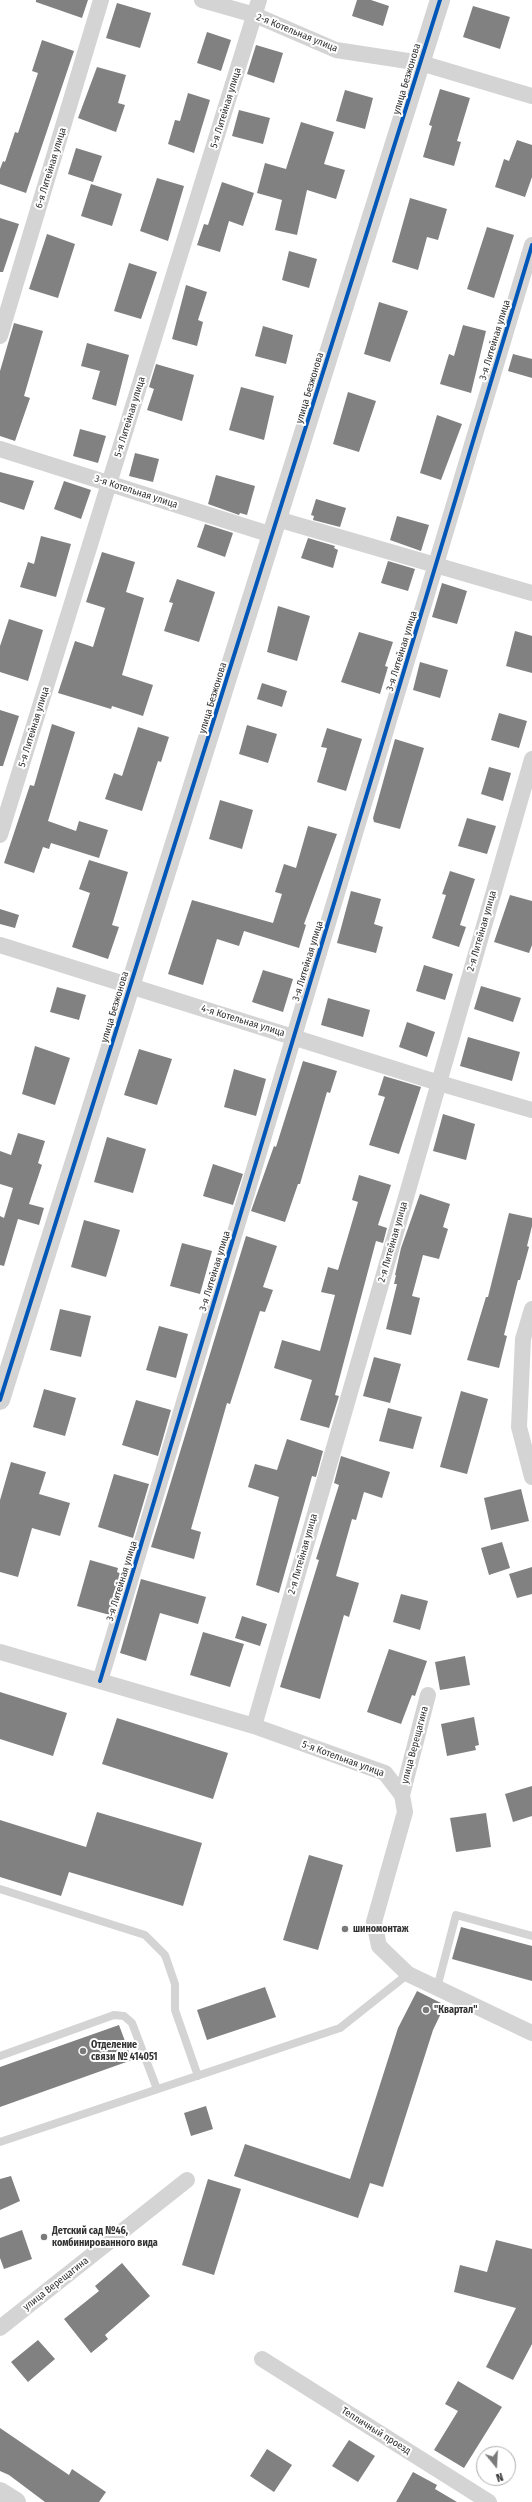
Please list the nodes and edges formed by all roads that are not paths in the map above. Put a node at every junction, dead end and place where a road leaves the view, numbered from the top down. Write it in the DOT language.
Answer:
graph roads {
  1 [pos="102,0"];
  2 [pos="202,0"];
  3 [pos="440,0"];
  4 [pos="257,8"];
  5 [pos="421,63"];
  6 [pos="532,96"];
  7 [pos="532,245"];
  8 [pos="0,336"];
  9 [pos="0,449"];
  10 [pos="109,484"];
  11 [pos="275,527"];
  12 [pos="436,565"];
  13 [pos="532,593"];
  14 [pos="532,759"];
  15 [pos="0,835"];
  16 [pos="0,945"];
  17 [pos="130,986"];
  18 [pos="294,1037"];
  19 [pos="439,1083"];
  20 [pos="532,1110"];
  21 [pos="532,1309"];
  22 [pos="0,1400"];
  23 [pos="532,1477"];
  24 [pos="0,1652"];
  25 [pos="100,1681"];
  26 [pos="428,1695"];
  27 [pos="254,1726"];
  28 [pos="402,1795"];
  29 [pos="0,1889"];
  30 [pos="532,1936"];
  31 [pos="408,1974"];
  32 [pos="437,1988"];
  33 [pos="532,2033"];
  34 [pos="0,2056"];
  35 [pos="198,2076"];
  36 [pos="157,2089"];
  37 [pos="0,2142"];
  38 [pos="187,2180"];
  39 [pos="0,2328"];
  40 [pos="262,2359"];
  41 [pos="0,2492"];
  42 [pos="16,2502"];
  43 [pos="489,2502"];
  1 -- 8 [label="street, 6-я Литейная улица"];
  2 -- 4 [label="street, 2-я Котельная улица"];
  3 -- 5 [label="street, улица Безжонова"];
  4 -- 5 [label="street, 2-я Котельная улица"];
  4 -- 10 [label="street, 5-я Литейная улица"];
  5 -- 6 [label="street, 2-я Котельная улица"];
  5 -- 11 [label="street, улица Безжонова"];
  7 -- 12 [label="street, 3-я Литейная улица"];
  9 -- 10 [label="street, 3-я Котельная улица"];
  10 -- 11 [label="street, 3-я Котельная улица"];
  10 -- 15 [label="street, 5-я Литейная улица"];
  11 -- 12 [label="street, 3-я Котельная улица"];
  11 -- 17 [label="street, улица Безжонова"];
  12 -- 13 [label="street, 3-я Котельная улица"];
  12 -- 18 [label="street, 3-я Литейная улица"];
  14 -- 19 [label="street, 2-я Литейная улица"];
  16 -- 17 [label="street, 4-я Котельная улица"];
  17 -- 18 [label="street, 4-я Котельная улица"];
  17 -- 22 [label="street, улица Безжонова"];
  18 -- 19 [label="street, 4-я Котельная улица"];
  18 -- 25 [label="street, 3-я Литейная улица"];
  19 -- 20 [label="street, 4-я Котельная улица"];
  19 -- 27 [label="street, 2-я Литейная улица"];
  21 -- 23 [label="street"];
  24 -- 25 [label="street, 5-я Котельная улица"];
  25 -- 27 [label="street, 5-я Котельная улица"];
  26 -- 28 [label="street, улица Верещагина"];
  27 -- 28 [label="street, 5-я Котельная улица"];
  28 -- 31 [label="street"];
  29 -- 35 [label="lane"];
  30 -- 32 [label="lane"];
  31 -- 32 [label="street"];
  31 -- 35 [label="lane"];
  32 -- 33 [label="street"];
  34 -- 36 [label="lane"];
  35 -- 36 [label="lane"];
  36 -- 37 [label="lane"];
  38 -- 39 [label="street, улица Верещагина"];
  40 -- 43 [label="street, Тепличный проезд"];
  41 -- 42 [label="street"];
}
